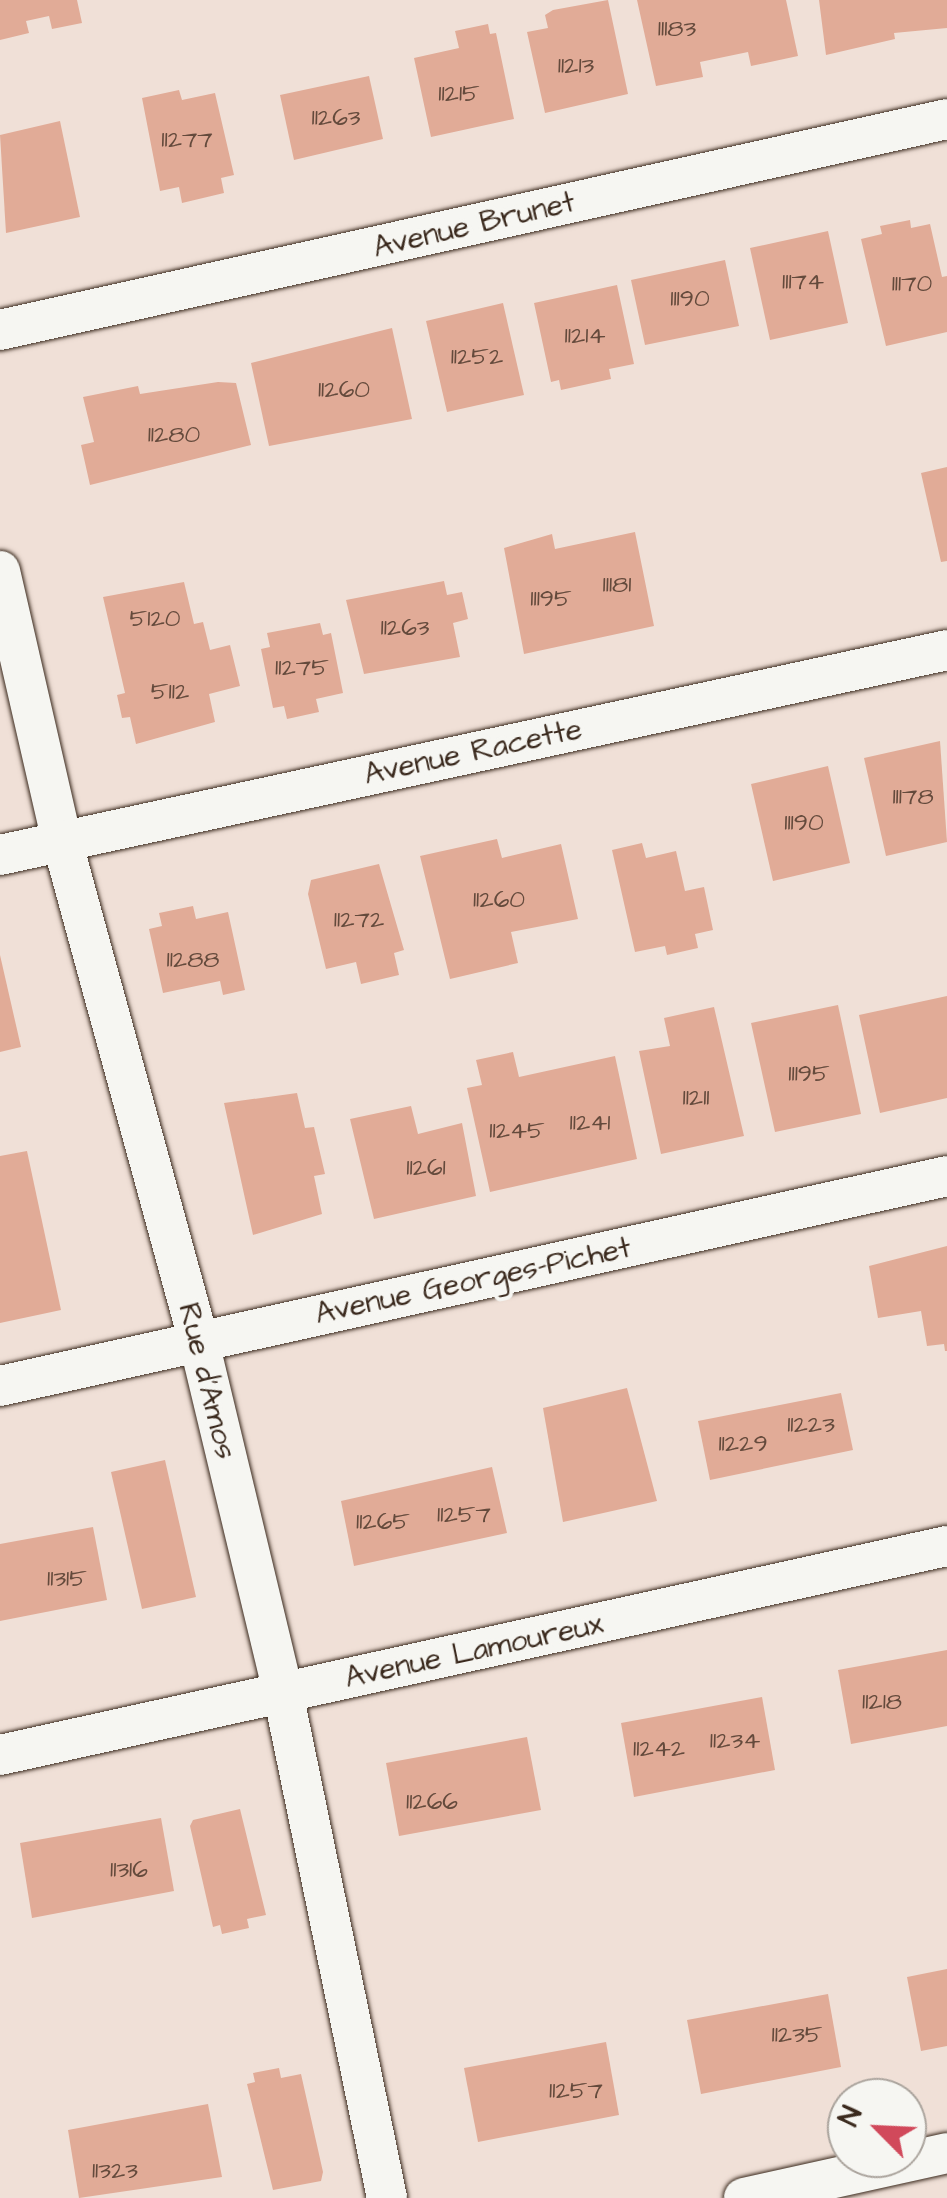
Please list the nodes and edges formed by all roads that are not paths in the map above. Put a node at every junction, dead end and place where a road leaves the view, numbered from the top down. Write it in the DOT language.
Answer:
graph roads {
  1 [pos="947,119"];
  2 [pos="0,330"];
  3 [pos="0,571"];
  4 [pos="947,650"];
  5 [pos="62,841"];
  6 [pos="0,855"];
  7 [pos="947,1176"];
  8 [pos="199,1342"];
  9 [pos="0,1386"];
  10 [pos="947,1546"];
  11 [pos="283,1693"];
  12 [pos="0,1755"];
  13 [pos="947,2153"];
  14 [pos="387,2198"];
  15 [pos="744,2198"];
  1 -- 2 [label="street, Avenue Brunet"];
  3 -- 5 [label="street, Rue d'Amos"];
  4 -- 5 [label="street, Avenue Racette"];
  5 -- 6 [label="street, Avenue Racette"];
  5 -- 8 [label="street, Rue d'Amos"];
  7 -- 8 [label="street, Avenue Georges-Pichet"];
  8 -- 9 [label="street, Avenue Georges-Pichet"];
  8 -- 11 [label="street, Rue d'Amos"];
  10 -- 11 [label="street, Avenue Lamoureux"];
  11 -- 12 [label="street, Avenue Lamoureux"];
  11 -- 14 [label="street, Rue d'Amos"];
  13 -- 15 [label="street"];
}
